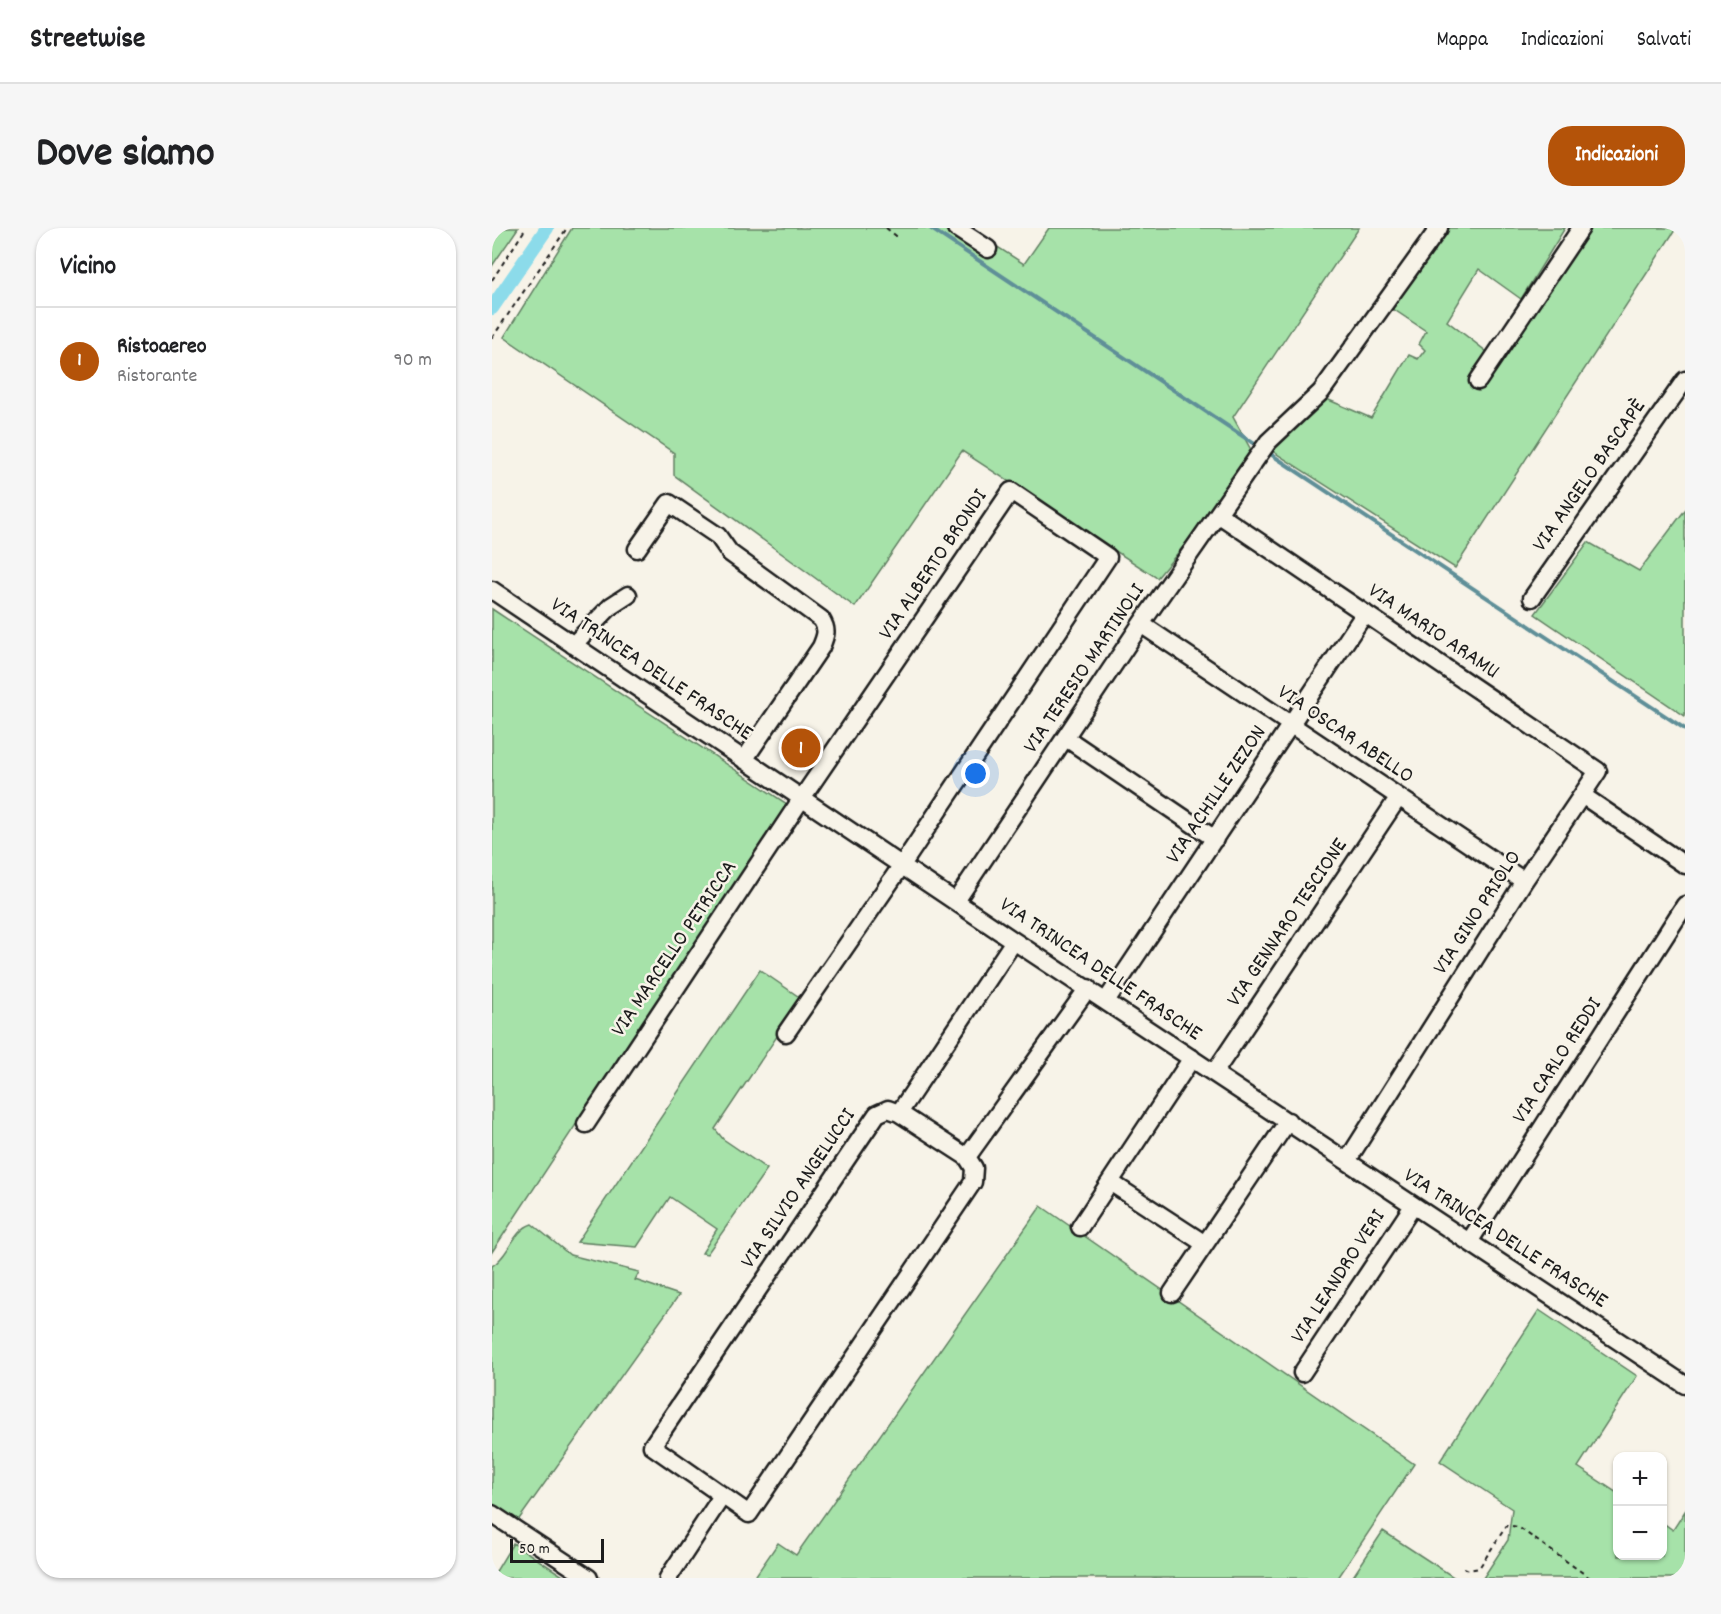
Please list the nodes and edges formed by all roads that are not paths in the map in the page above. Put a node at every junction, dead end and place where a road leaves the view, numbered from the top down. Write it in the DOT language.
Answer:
graph roads {
  1 [pos="956,228"];
  2 [pos="1439,228"];
  3 [pos="1581,228"];
  4 [pos="988,249"];
  5 [pos="1685,380"];
  6 [pos="1478,381"];
  7 [pos="1218,514"];
  8 [pos="637,549"];
  9 [pos="492,590"];
  10 [pos="628,595"];
  11 [pos="1532,598"];
  12 [pos="1365,613"];
  13 [pos="1141,624"];
  14 [pos="573,645"];
  15 [pos="1291,725"];
  16 [pos="1066,738"];
  17 [pos="744,760"];
  18 [pos="1582,795"];
  19 [pos="802,798"];
  20 [pos="1398,798"];
  21 [pos="1215,839"];
  22 [pos="902,865"];
  23 [pos="1685,865"];
  24 [pos="1524,881"];
  25 [pos="956,901"];
  26 [pos="1685,905"];
  27 [pos="1014,941"];
  28 [pos="1088,988"];
  29 [pos="1106,1000"];
  30 [pos="786,1033"];
  31 [pos="1192,1058"];
  32 [pos="1214,1073"];
  33 [pos="899,1113"];
  34 [pos="1288,1121"];
  35 [pos="586,1124"];
  36 [pos="967,1157"];
  37 [pos="1347,1161"];
  38 [pos="1110,1182"];
  39 [pos="1413,1206"];
  40 [pos="1080,1227"];
  41 [pos="1469,1242"];
  42 [pos="1205,1244"];
  43 [pos="1172,1293"];
  44 [pos="1302,1372"];
  45 [pos="1685,1386"];
  46 [pos="722,1496"];
  47 [pos="492,1514"];
  48 [pos="589,1578"];
  49 [pos="668,1578"];
  1 -- 4 [label="street"];
  2 -- 7 [label="street, VIA TERESIO MARTINOLI"];
  3 -- 6 [label="street"];
  5 -- 11 [label="street, VIA ANGELO BASCAPÈ"];
  7 -- 12 [label="street, VIA MARIO ARAMU"];
  7 -- 13 [label="street, VIA TERESIO MARTINOLI"];
  8 -- 17 [label="street"];
  9 -- 14 [label="street, VIA TRINCEA DELLE FRASCHE"];
  10 -- 14 [label="street"];
  12 -- 15 [label="street, VIA ACHILLE ZEZON"];
  12 -- 18 [label="street, VIA MARIO ARAMU"];
  13 -- 15 [label="street, VIA OSCAR ABELLO"];
  13 -- 16 [label="street, VIA TERESIO MARTINOLI"];
  14 -- 17 [label="street, VIA TRINCEA DELLE FRASCHE"];
  15 -- 20 [label="street, VIA OSCAR ABELLO"];
  15 -- 21 [label="street, VIA ACHILLE ZEZON"];
  16 -- 21 [label="street"];
  16 -- 25 [label="street, VIA TERESIO MARTINOLI"];
  17 -- 19 [label="street, VIA TRINCEA DELLE FRASCHE"];
  18 -- 23 [label="street"];
  18 -- 24 [label="street, VIA GINO PRIOLO"];
  19 -- 22 [label="street, VIA TRINCEA DELLE FRASCHE"];
  19 -- 22 [label="street, VIA ALBERTO BRONDI"];
  19 -- 35 [label="street, VIA MARCELLO PETRICCA"];
  20 -- 24 [label="street, VIA OSCAR ABELLO"];
  20 -- 32 [label="street, VIA GENNARO TESCIONE"];
  21 -- 29 [label="street, VIA ACHILLE ZEZON"];
  22 -- 25 [label="street, VIA TRINCEA DELLE FRASCHE"];
  22 -- 30 [label="street"];
  24 -- 37 [label="street, VIA GINO PRIOLO"];
  25 -- 27 [label="street, VIA TRINCEA DELLE FRASCHE"];
  26 -- 41 [label="street, VIA CARLO REDDI"];
  27 -- 28 [label="street, VIA TRINCEA DELLE FRASCHE"];
  27 -- 33 [label="street"];
  28 -- 29 [label="street, VIA TRINCEA DELLE FRASCHE"];
  28 -- 36 [label="street"];
  29 -- 31 [label="street, VIA TRINCEA DELLE FRASCHE"];
  31 -- 32 [label="street, VIA TRINCEA DELLE FRASCHE"];
  31 -- 38 [label="street"];
  32 -- 34 [label="street, VIA TRINCEA DELLE FRASCHE"];
  33 -- 36 [label="street"];
  33 -- 46 [label="street, VIA SILVIO ANGELUCCI"];
  34 -- 37 [label="street, VIA TRINCEA DELLE FRASCHE"];
  34 -- 42 [label="street"];
  36 -- 46 [label="street, VIA SILVIO ANGELUCCI"];
  37 -- 39 [label="street, VIA TRINCEA DELLE FRASCHE"];
  38 -- 40 [label="street"];
  38 -- 42 [label="street"];
  39 -- 41 [label="street, VIA TRINCEA DELLE FRASCHE"];
  39 -- 44 [label="street, VIA LEANDRO VERI"];
  41 -- 45 [label="street, VIA TRINCEA DELLE FRASCHE"];
  42 -- 43 [label="street"];
  46 -- 49 [label="street"];
  47 -- 48 [label="street"];
}
